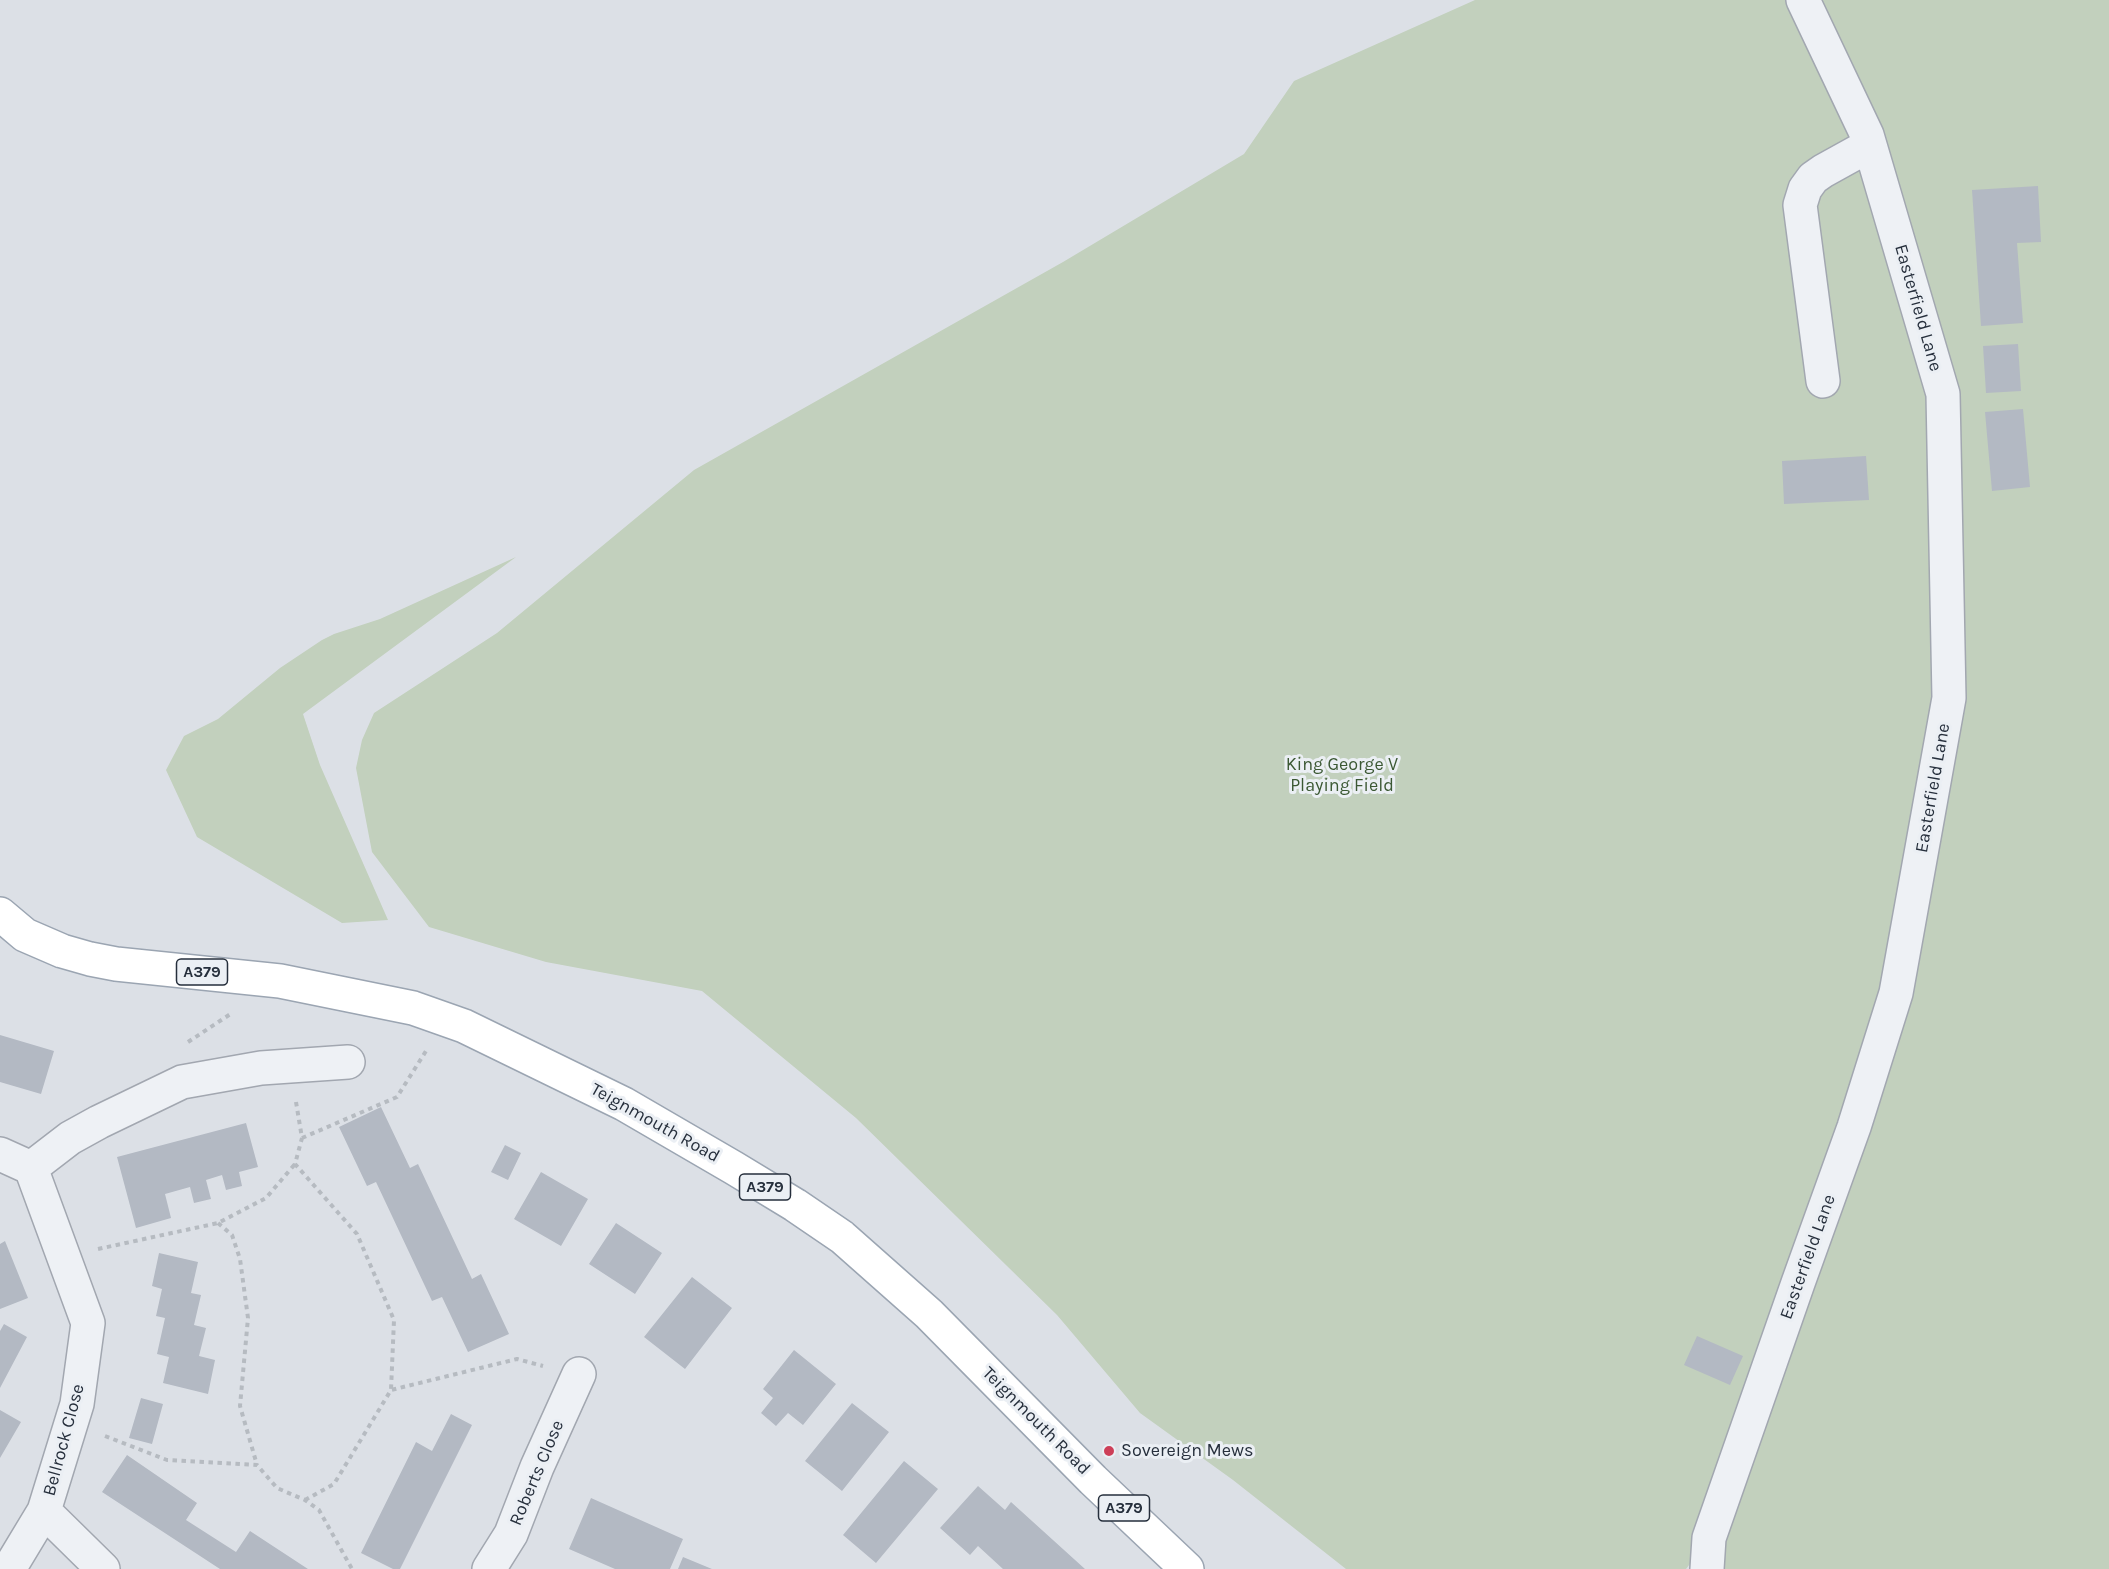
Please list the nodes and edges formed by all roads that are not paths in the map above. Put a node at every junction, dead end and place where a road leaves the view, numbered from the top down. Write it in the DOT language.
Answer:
graph roads {
  1 [pos="1803,0"];
  2 [pos="1870,145"];
  3 [pos="1823,381"];
  4 [pos="0,914"];
  5 [pos="348,1062"];
  6 [pos="0,1154"];
  7 [pos="31,1168"];
  8 [pos="579,1374"];
  9 [pos="44,1511"];
  10 [pos="1171,1563"];
  11 [pos="9,1569"];
  12 [pos="103,1569"];
  13 [pos="489,1569"];
  14 [pos="1707,1569"];
  1 -- 2 [label="street, Easterfield Lane"];
  2 -- 3 [label="street"];
  2 -- 14 [label="street, Easterfield Lane"];
  4 -- 10 [label="main road, Teignmouth Road / A379"];
  5 -- 7 [label="street"];
  6 -- 7 [label="street"];
  7 -- 9 [label="street, Bellrock Close"];
  8 -- 13 [label="street, Roberts Close"];
  9 -- 11 [label="street, Bellrock Close"];
  9 -- 12 [label="street"];
}
